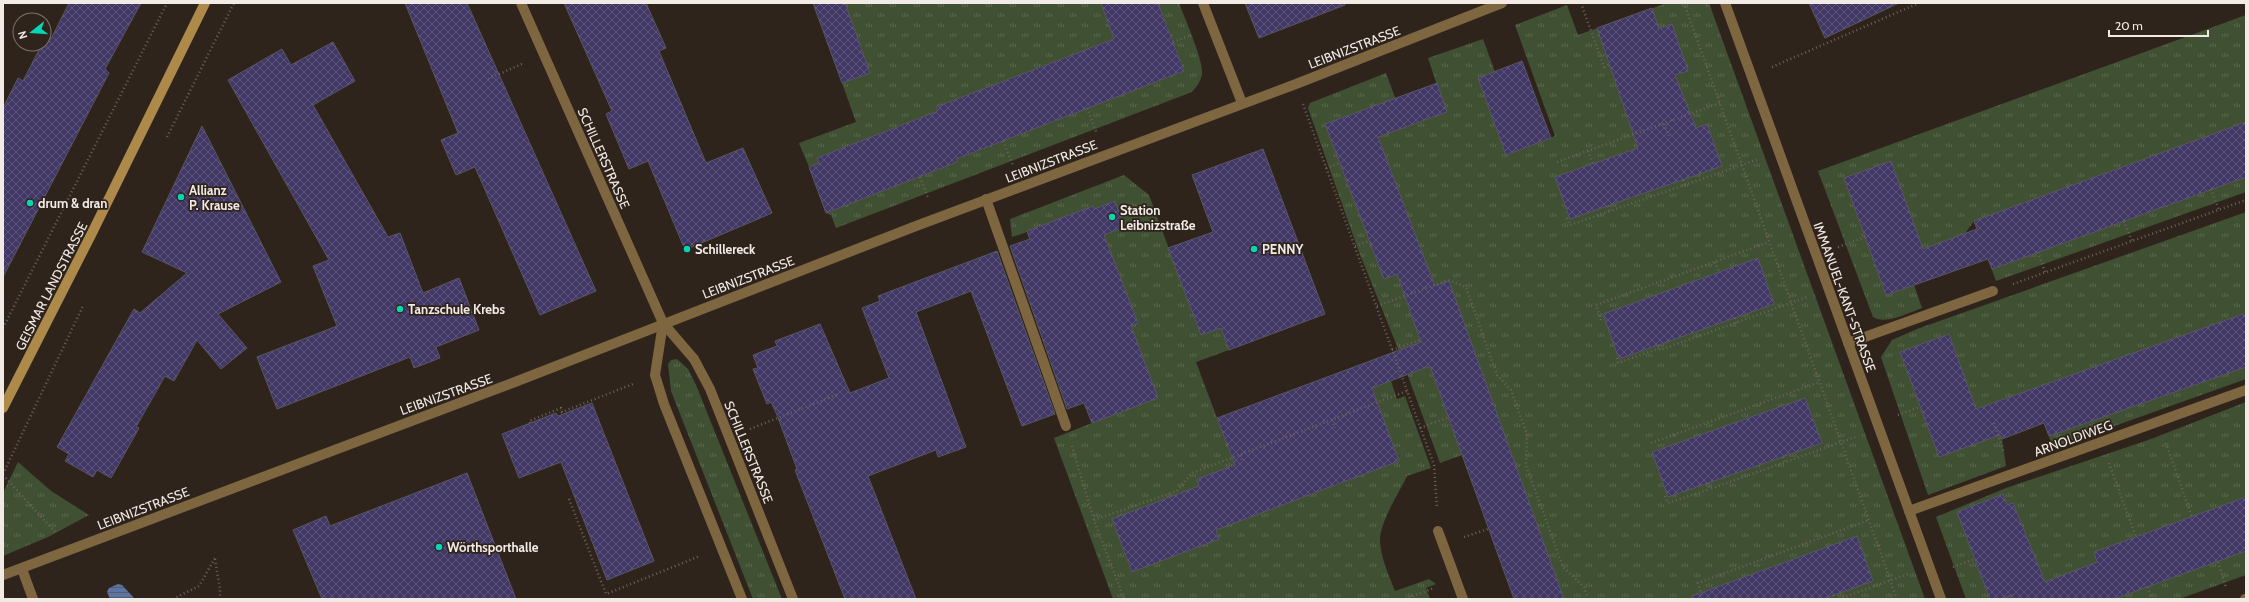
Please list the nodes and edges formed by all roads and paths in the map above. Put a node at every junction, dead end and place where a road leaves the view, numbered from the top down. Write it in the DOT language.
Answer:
graph roads {
  1 [pos="167,3"];
  2 [pos="205,3"];
  3 [pos="234,3"];
  4 [pos="522,3"];
  5 [pos="1203,3"];
  6 [pos="1502,3"];
  7 [pos="1581,3"];
  8 [pos="1684,3"];
  9 [pos="1725,3"];
  10 [pos="1919,3"];
  11 [pos="544,54"];
  12 [pos="1610,64"];
  13 [pos="1752,76"];
  14 [pos="488,79"];
  15 [pos="1296,84"];
  16 [pos="1242,103"];
  17 [pos="1720,103"];
  18 [pos="1087,108"];
  19 [pos="1664,124"];
  20 [pos="1669,137"];
  21 [pos="166,138"];
  22 [pos="1003,141"];
  23 [pos="1588,151"];
  24 [pos="1105,155"];
  25 [pos="1557,162"];
  26 [pos="1340,163"];
  27 [pos="1593,164"];
  28 [pos="1326,168"];
  29 [pos="1733,168"];
  30 [pos="1683,180"];
  31 [pos="1685,185"];
  32 [pos="1021,186"];
  33 [pos="2211,189"];
  34 [pos="986,199"];
  35 [pos="2246,200"];
  36 [pos="1608,206"];
  37 [pos="2219,210"];
  38 [pos="1610,211"];
  39 [pos="1568,218"];
  40 [pos="2124,221"];
  41 [pos="1865,237"];
  42 [pos="1369,241"];
  43 [pos="2132,241"];
  44 [pos="1769,242"];
  45 [pos="1355,246"];
  46 [pos="2038,252"];
  47 [pos="1816,254"];
  48 [pos="1715,262"];
  49 [pos="1718,272"];
  50 [pos="2045,272"];
  51 [pos="1993,291"];
  52 [pos="83,305"];
  53 [pos="1377,306"];
  54 [pos="1782,306"];
  55 [pos="1735,318"];
  56 [pos="1601,320"];
  57 [pos="663,323"];
  58 [pos="1736,323"];
  59 [pos="3,328"];
  60 [pos="1420,340"];
  61 [pos="1848,343"];
  62 [pos="1392,350"];
  63 [pos="1617,358"];
  64 [pos="656,375"];
  65 [pos="1820,382"];
  66 [pos="2246,390"];
  67 [pos="1407,392"];
  68 [pos="835,393"];
  69 [pos="3,408"];
  70 [pos="1449,417"];
  71 [pos="1332,420"];
  72 [pos="2158,422"];
  73 [pos="530,423"];
  74 [pos="1994,423"];
  75 [pos="1066,426"];
  76 [pos="1335,428"];
  77 [pos="1420,428"];
  78 [pos="1880,428"];
  79 [pos="729,437"];
  80 [pos="1841,442"];
  81 [pos="2102,442"];
  82 [pos="1651,443"];
  83 [pos="1240,455"];
  84 [pos="1783,457"];
  85 [pos="1243,462"];
  86 [pos="1785,462"];
  87 [pos="3,474"];
  88 [pos="2012,474"];
  89 [pos="1708,484"];
  90 [pos="1710,489"];
  91 [pos="1665,496"];
  92 [pos="569,499"];
  93 [pos="1155,499"];
  94 [pos="1156,502"];
  95 [pos="1909,511"];
  96 [pos="2192,517"];
  97 [pos="1094,520"];
  98 [pos="1869,520"];
  99 [pos="54,531"];
  100 [pos="1438,531"];
  101 [pos="2136,537"];
  102 [pos="721,547"];
  103 [pos="2218,562"];
  104 [pos="22,569"];
  105 [pos="3,575"];
  106 [pos="1456,580"];
  107 [pos="1883,583"];
  108 [pos="2148,587"];
  109 [pos="2228,592"];
  110 [pos="1833,595"];
  111 [pos="33,599"];
  112 [pos="173,599"];
  113 [pos="220,599"];
  114 [pos="742,599"];
  115 [pos="794,599"];
  116 [pos="1124,599"];
  117 [pos="1405,599"];
  118 [pos="1463,599"];
  119 [pos="1588,599"];
  120 [pos="1703,599"];
  121 [pos="1835,599"];
  122 [pos="1839,599"];
  123 [pos="1896,599"];
  124 [pos="1941,599"];
  125 [pos="2152,599"];
  1 -- 59 [label="path"];
  2 -- 69 [label="main road, GEISMAR LANDSTRASSE"];
  3 -- 21 [label="path"];
  4 -- 11 [label="street, SCHILLERSTRASSE"];
  5 -- 16 [label="street"];
  6 -- 15 [label="street, LEIBNIZSTRASSE"];
  7 -- 12 [label="path"];
  8 -- 17 [label="path"];
  9 -- 13 [label="street, IMMANUEL-KANT-STRASSE"];
  10 -- 13 [label="path"];
  11 -- 14 [label="path"];
  11 -- 57 [label="street, SCHILLERSTRASSE"];
  13 -- 47 [label="street, IMMANUEL-KANT-STRASSE"];
  15 -- 16 [label="street, LEIBNIZSTRASSE"];
  15 -- 28 [label="path"];
  16 -- 24 [label="street, LEIBNIZSTRASSE"];
  17 -- 19 [label="path"];
  17 -- 44 [label="path"];
  18 -- 24 [label="path"];
  19 -- 20 [label="path"];
  19 -- 23 [label="path"];
  22 -- 32 [label="path"];
  23 -- 25 [label="path"];
  23 -- 27 [label="path"];
  24 -- 32 [label="street, LEIBNIZSTRASSE"];
  26 -- 28 [label="path"];
  28 -- 45 [label="path"];
  29 -- 31 [label="path"];
  30 -- 31 [label="path"];
  31 -- 38 [label="path"];
  32 -- 34 [label="street, LEIBNIZSTRASSE"];
  33 -- 37 [label="path"];
  34 -- 57 [label="street, LEIBNIZSTRASSE"];
  34 -- 75 [label="street"];
  35 -- 37 [label="path"];
  36 -- 38 [label="path"];
  37 -- 43 [label="path"];
  38 -- 39 [label="path"];
  40 -- 43 [label="path"];
  41 -- 47 [label="path"];
  42 -- 45 [label="path"];
  43 -- 50 [label="path"];
  44 -- 48 [label="path"];
  44 -- 65 [label="path"];
  45 -- 53 [label="path"];
  46 -- 50 [label="path"];
  47 -- 61 [label="street, IMMANUEL-KANT-STRASSE"];
  48 -- 49 [label="path"];
  48 -- 56 [label="path"];
  50 -- 51 [label="path"];
  51 -- 61 [label="street"];
  52 -- 87 [label="path"];
  53 -- 62 [label="path"];
  53 -- 119 [label="path"];
  54 -- 58 [label="path"];
  55 -- 58 [label="path"];
  57 -- 64 [label="street"];
  57 -- 79 [label="street, SCHILLERSTRASSE"];
  57 -- 104 [label="street, LEIBNIZSTRASSE"];
  58 -- 63 [label="path"];
  60 -- 62 [label="path"];
  61 -- 78 [label="street, IMMANUEL-KANT-STRASSE"];
  62 -- 67 [label="path"];
  64 -- 73 [label="path"];
  64 -- 102 [label="street"];
  65 -- 80 [label="path"];
  65 -- 82 [label="path"];
  66 -- 72 [label="street, ARNOLDIWEG"];
  67 -- 71 [label="path"];
  67 -- 77 [label="path"];
  68 -- 79 [label="path"];
  70 -- 77 [label="path"];
  71 -- 76 [label="path"];
  71 -- 83 [label="path"];
  72 -- 81 [label="street, ARNOLDIWEG"];
  72 -- 96 [label="path"];
  74 -- 88 [label="path"];
  75 -- 97 [label="path"];
  77 -- 100 [label="path"];
  78 -- 80 [label="path"];
  78 -- 95 [label="street, IMMANUEL-KANT-STRASSE"];
  79 -- 115 [label="street, SCHILLERSTRASSE"];
  80 -- 86 [label="path"];
  80 -- 98 [label="path"];
  81 -- 88 [label="street, ARNOLDIWEG"];
  81 -- 101 [label="path"];
  83 -- 85 [label="path"];
  83 -- 93 [label="path"];
  84 -- 86 [label="path"];
  86 -- 90 [label="path"];
  87 -- 99 [label="path"];
  88 -- 95 [label="street, ARNOLDIWEG"];
  89 -- 90 [label="path"];
  90 -- 91 [label="path"];
  92 -- 102 [label="path"];
  93 -- 94 [label="path"];
  93 -- 97 [label="path"];
  95 -- 124 [label="street, IMMANUEL-KANT-STRASSE"];
  97 -- 116 [label="path"];
  98 -- 120 [label="path"];
  98 -- 123 [label="path"];
  100 -- 106 [label="street"];
  102 -- 114 [label="street"];
  103 -- 109 [label="path"];
  104 -- 105 [label="street, LEIBNIZSTRASSE"];
  104 -- 111 [label="street"];
  106 -- 117 [label="path"];
  106 -- 118 [label="street"];
  107 -- 122 [label="path"];
  108 -- 125 [label="path"];
  110 -- 121 [label="path"];
  112 -- 113 [label="path"];
}
